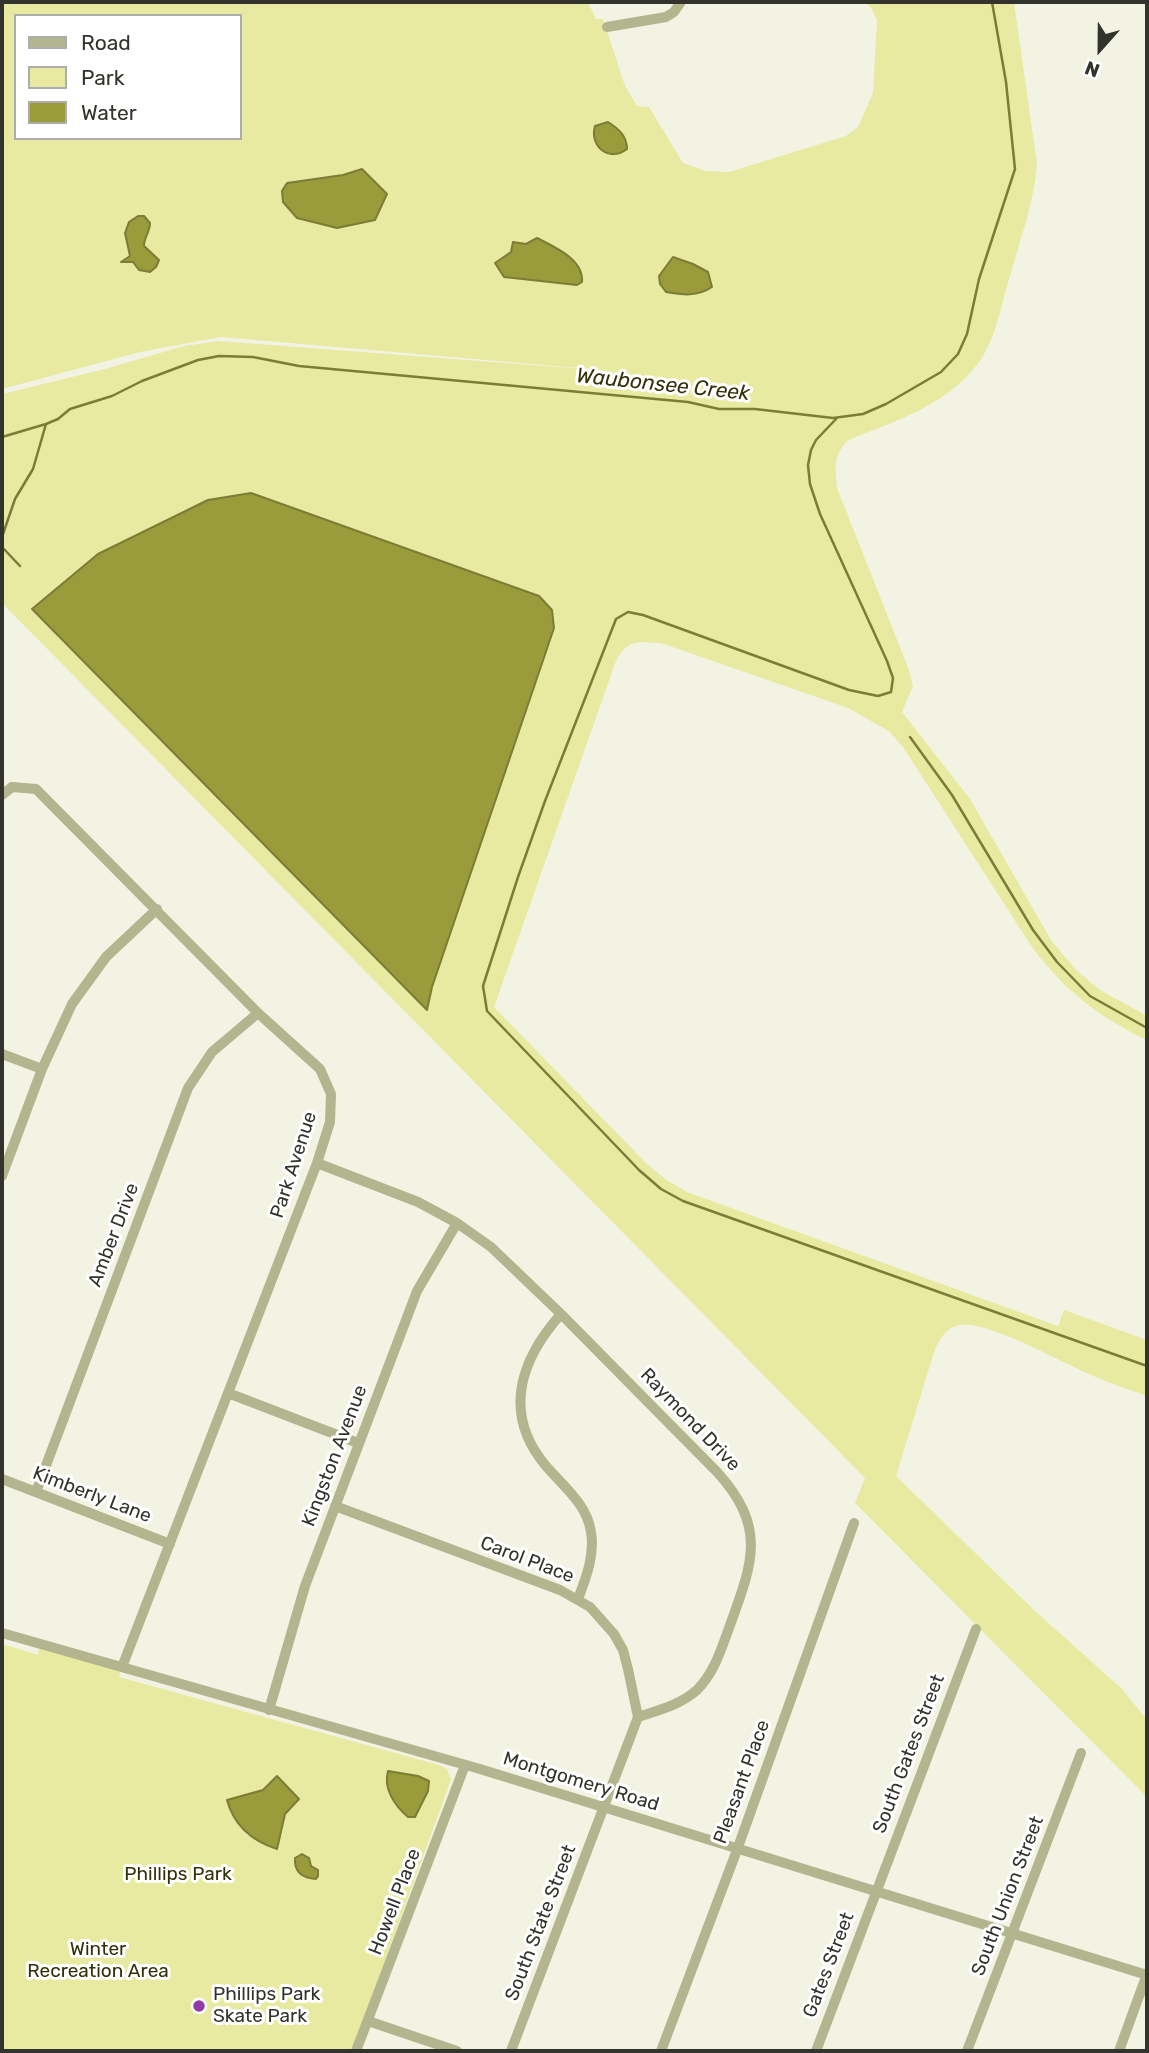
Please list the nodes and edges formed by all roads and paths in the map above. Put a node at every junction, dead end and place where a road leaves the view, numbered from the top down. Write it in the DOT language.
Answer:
graph roads {
  1 [pos="681,2"];
  2 [pos="607,27"];
  3 [pos="2,795"];
  4 [pos="157,909"];
  5 [pos="258,1013"];
  6 [pos="2,1054"];
  7 [pos="42,1069"];
  8 [pos="317,1163"];
  9 [pos="2,1176"];
  10 [pos="457,1223"];
  11 [pos="561,1314"];
  12 [pos="228,1393"];
  13 [pos="358,1443"];
  14 [pos="2,1479"];
  15 [pos="36,1492"];
  16 [pos="335,1506"];
  17 [pos="854,1523"];
  18 [pos="170,1544"];
  19 [pos="578,1599"];
  20 [pos="975,1629"];
  21 [pos="2,1633"];
  22 [pos="122,1667"];
  23 [pos="269,1710"];
  24 [pos="638,1717"];
  25 [pos="1081,1753"];
  26 [pos="465,1765"];
  27 [pos="604,1807"];
  28 [pos="737,1850"];
  29 [pos="876,1891"];
  30 [pos="1012,1933"];
  31 [pos="1147,1974"];
  32 [pos="368,2021"];
  33 [pos="356,2051"];
  34 [pos="457,2051"];
  35 [pos="511,2051"];
  36 [pos="661,2051"];
  37 [pos="816,2051"];
  38 [pos="967,2051"];
  39 [pos="1119,2051"];
  1 -- 2 [label="street"];
  3 -- 4 [label="street, Park Avenue"];
  4 -- 5 [label="street, Park Avenue"];
  4 -- 7 [label="street"];
  5 -- 8 [label="street, Park Avenue"];
  5 -- 15 [label="street, Amber Drive"];
  6 -- 7 [label="street"];
  7 -- 9 [label="street"];
  8 -- 10 [label="street, Raymond Drive"];
  8 -- 12 [label="street, Park Avenue"];
  10 -- 11 [label="street, Raymond Drive"];
  10 -- 13 [label="street, Kingston Avenue"];
  11 -- 19 [label="street"];
  11 -- 24 [label="street, Raymond Drive"];
  12 -- 13 [label="street"];
  12 -- 18 [label="street, Park Avenue"];
  13 -- 16 [label="street, Kingston Avenue"];
  14 -- 15 [label="street, Kimberly Lane"];
  15 -- 18 [label="street, Kimberly Lane"];
  16 -- 19 [label="street, Carol Place"];
  16 -- 23 [label="street, Kingston Avenue"];
  17 -- 28 [label="street, Pleasant Place"];
  18 -- 22 [label="street, Park Avenue"];
  19 -- 24 [label="street, Carol Place"];
  20 -- 29 [label="street, South Gates Street"];
  21 -- 22 [label="street, Montgomery Road"];
  22 -- 23 [label="street, Montgomery Road"];
  23 -- 26 [label="street, Montgomery Road"];
  24 -- 27 [label="street"];
  25 -- 30 [label="street, South Union Street"];
  26 -- 27 [label="street, Montgomery Road"];
  26 -- 32 [label="street, Howell Place"];
  27 -- 28 [label="street, Montgomery Road"];
  27 -- 35 [label="street, South State Street"];
  28 -- 29 [label="street, Montgomery Road"];
  28 -- 36 [label="street, Pleasant Place"];
  29 -- 30 [label="street, Montgomery Road"];
  29 -- 37 [label="street, Gates Street"];
  30 -- 31 [label="street, Montgomery Road"];
  30 -- 38 [label="street, South Union Street"];
  31 -- 39 [label="street"];
  32 -- 33 [label="street, Howell Place"];
  32 -- 34 [label="street"];
}
